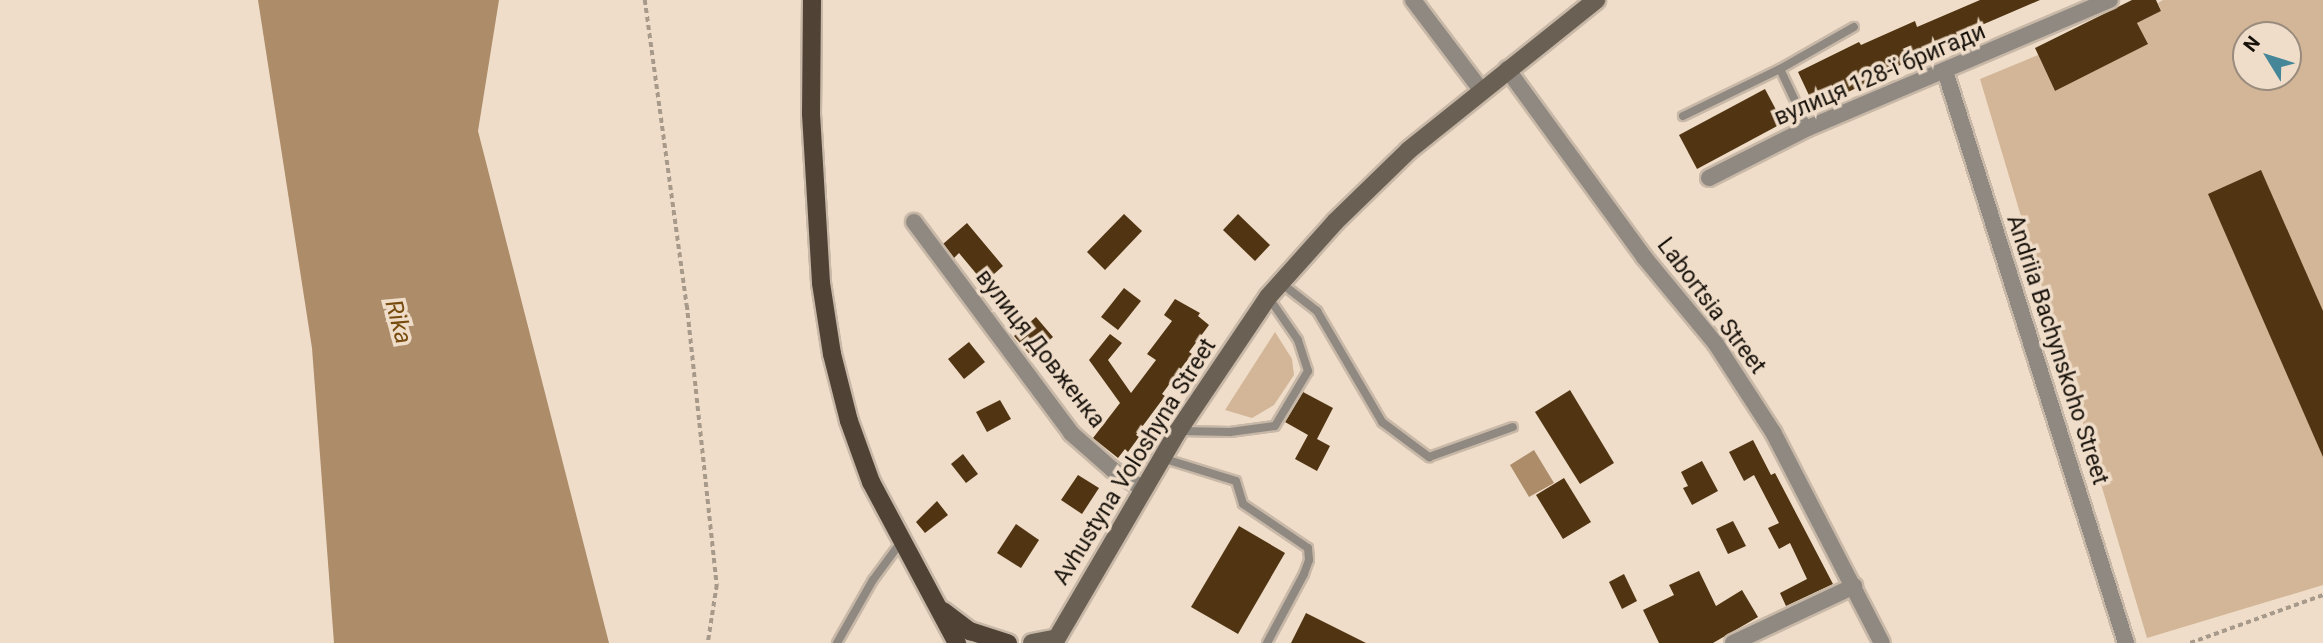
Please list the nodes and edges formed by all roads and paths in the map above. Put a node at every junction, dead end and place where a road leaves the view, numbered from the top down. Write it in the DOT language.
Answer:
graph roads {
  1 [pos="645,0"];
  2 [pos="812,0"];
  3 [pos="1413,0"];
  4 [pos="1596,0"];
  5 [pos="2110,0"];
  6 [pos="1854,27"];
  7 [pos="1507,69"];
  8 [pos="1780,69"];
  9 [pos="1945,71"];
  10 [pos="1481,90"];
  11 [pos="1683,116"];
  12 [pos="1808,128"];
  13 [pos="1709,178"];
  14 [pos="914,222"];
  15 [pos="1281,283"];
  16 [pos="1268,297"];
  17 [pos="1513,427"];
  18 [pos="1178,431"];
  19 [pos="1162,458"];
  20 [pos="1143,489"];
  21 [pos="901,542"];
  22 [pos="1854,586"];
  23 [pos="2323,595"];
  24 [pos="935,603"];
  25 [pos="1055,640"];
  26 [pos="708,643"];
  27 [pos="836,643"];
  28 [pos="957,643"];
  29 [pos="1008,643"];
  30 [pos="1032,643"];
  31 [pos="1267,643"];
  32 [pos="1733,643"];
  33 [pos="1882,643"];
  34 [pos="2126,643"];
  35 [pos="2190,643"];
  1 -- 26 [label="path"];
  2 -- 21 [label="main road"];
  3 -- 10 [label="street"];
  4 -- 7 [label="main road, Avhustyna Voloshyna Street"];
  5 -- 9 [label="street, вулиця 128-ї бригади"];
  6 -- 8 [label="lane"];
  7 -- 10 [label="main road, Avhustyna Voloshyna Street"];
  7 -- 22 [label="street, Labortsia Street"];
  8 -- 11 [label="lane"];
  8 -- 12 [label="lane"];
  9 -- 12 [label="street, вулиця 128-ї бригади"];
  9 -- 34 [label="street, Andriia Bachynskoho Street"];
  10 -- 15 [label="main road, Avhustyna Voloshyna Street"];
  12 -- 13 [label="street, вулиця 128-ї бригади"];
  14 -- 20 [label="street, вулиця Довженка"];
  15 -- 16 [label="main road, Avhustyna Voloshyna Street"];
  15 -- 17 [label="lane"];
  16 -- 18 [label="main road, Avhustyna Voloshyna Street"];
  16 -- 18 [label="lane"];
  18 -- 19 [label="main road, Avhustyna Voloshyna Street"];
  19 -- 20 [label="main road, Avhustyna Voloshyna Street"];
  19 -- 31 [label="lane"];
  20 -- 25 [label="main road, Avhustyna Voloshyna Street"];
  21 -- 24 [label="main road"];
  21 -- 27 [label="lane"];
  22 -- 32 [label="street"];
  22 -- 33 [label="street, Labortsia Street"];
  23 -- 35 [label="path"];
  24 -- 28 [label="main road"];
  24 -- 29 [label="main road"];
  25 -- 30 [label="main road, Avhustyna Voloshyna Street"];
}
